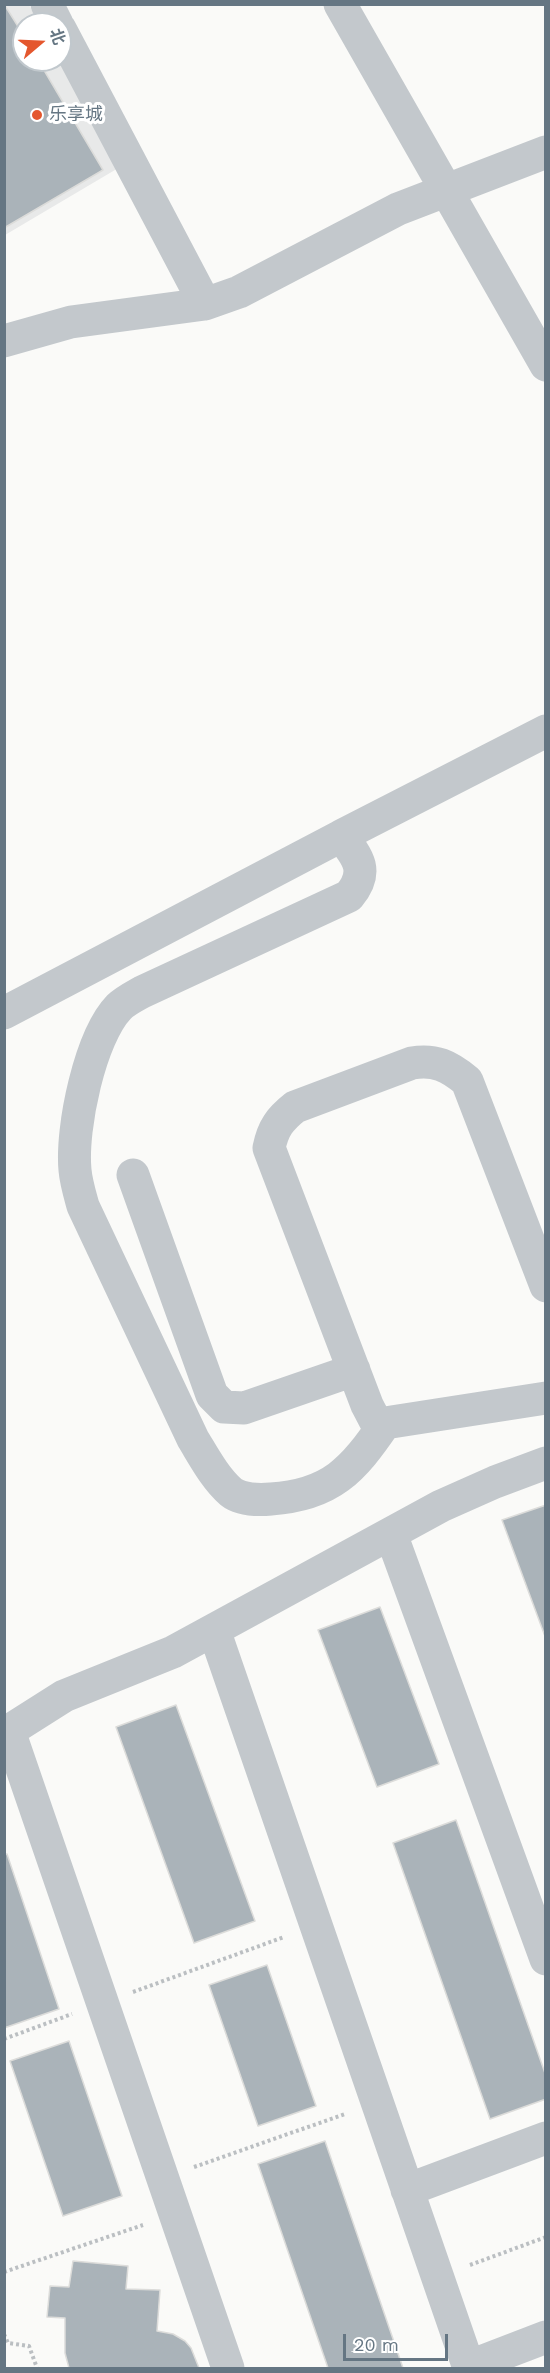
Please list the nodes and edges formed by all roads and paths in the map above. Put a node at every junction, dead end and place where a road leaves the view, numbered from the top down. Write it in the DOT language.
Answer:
graph roads {
  1 [pos="340,4"];
  2 [pos="72,52"];
  3 [pos="546,152"];
  4 [pos="446,191"];
  5 [pos="206,304"];
  6 [pos="4,341"];
  7 [pos="546,365"];
  8 [pos="546,730"];
  9 [pos="341,836"];
  10 [pos="4,1013"];
  11 [pos="133,1176"];
  12 [pos="546,1286"];
  13 [pos="354,1370"];
  14 [pos="546,1398"];
  15 [pos="380,1430"];
  16 [pos="546,1463"];
  17 [pos="391,1534"];
  18 [pos="214,1630"];
  19 [pos="7,1732"];
  20 [pos="315,1926"];
  21 [pos="546,1959"];
  22 [pos="103,2003"];
  23 [pos="4,2039"];
  24 [pos="377,2102"];
  25 [pos="546,2138"];
  26 [pos="163,2178"];
  27 [pos="407,2190"];
  28 [pos="175,2214"];
  29 [pos="546,2237"];
  30 [pos="4,2272"];
  31 [pos="437,2278"];
  32 [pos="4,2334"];
  33 [pos="546,2337"];
  34 [pos="37,2368"];
  35 [pos="228,2368"];
  36 [pos="468,2368"];
  1 -- 4 [label="street"];
  2 -- 5 [label="street"];
  3 -- 4 [label="street"];
  4 -- 5 [label="street"];
  4 -- 7 [label="street"];
  5 -- 6 [label="street"];
  8 -- 9 [label="street"];
  9 -- 10 [label="street"];
  9 -- 15 [label="street"];
  11 -- 13 [label="street"];
  12 -- 13 [label="street"];
  13 -- 15 [label="street"];
  14 -- 15 [label="street"];
  16 -- 17 [label="street"];
  17 -- 18 [label="street"];
  17 -- 21 [label="street"];
  18 -- 19 [label="street"];
  18 -- 20 [label="street"];
  19 -- 22 [label="street"];
  20 -- 22 [label="path"];
  20 -- 24 [label="street"];
  22 -- 23 [label="path"];
  22 -- 26 [label="street"];
  24 -- 26 [label="path"];
  24 -- 27 [label="street"];
  25 -- 27 [label="street"];
  26 -- 28 [label="street"];
  27 -- 31 [label="street"];
  28 -- 30 [label="path"];
  28 -- 35 [label="street"];
  29 -- 31 [label="path"];
  31 -- 36 [label="street"];
  32 -- 34 [label="path"];
  33 -- 36 [label="street"];
}
